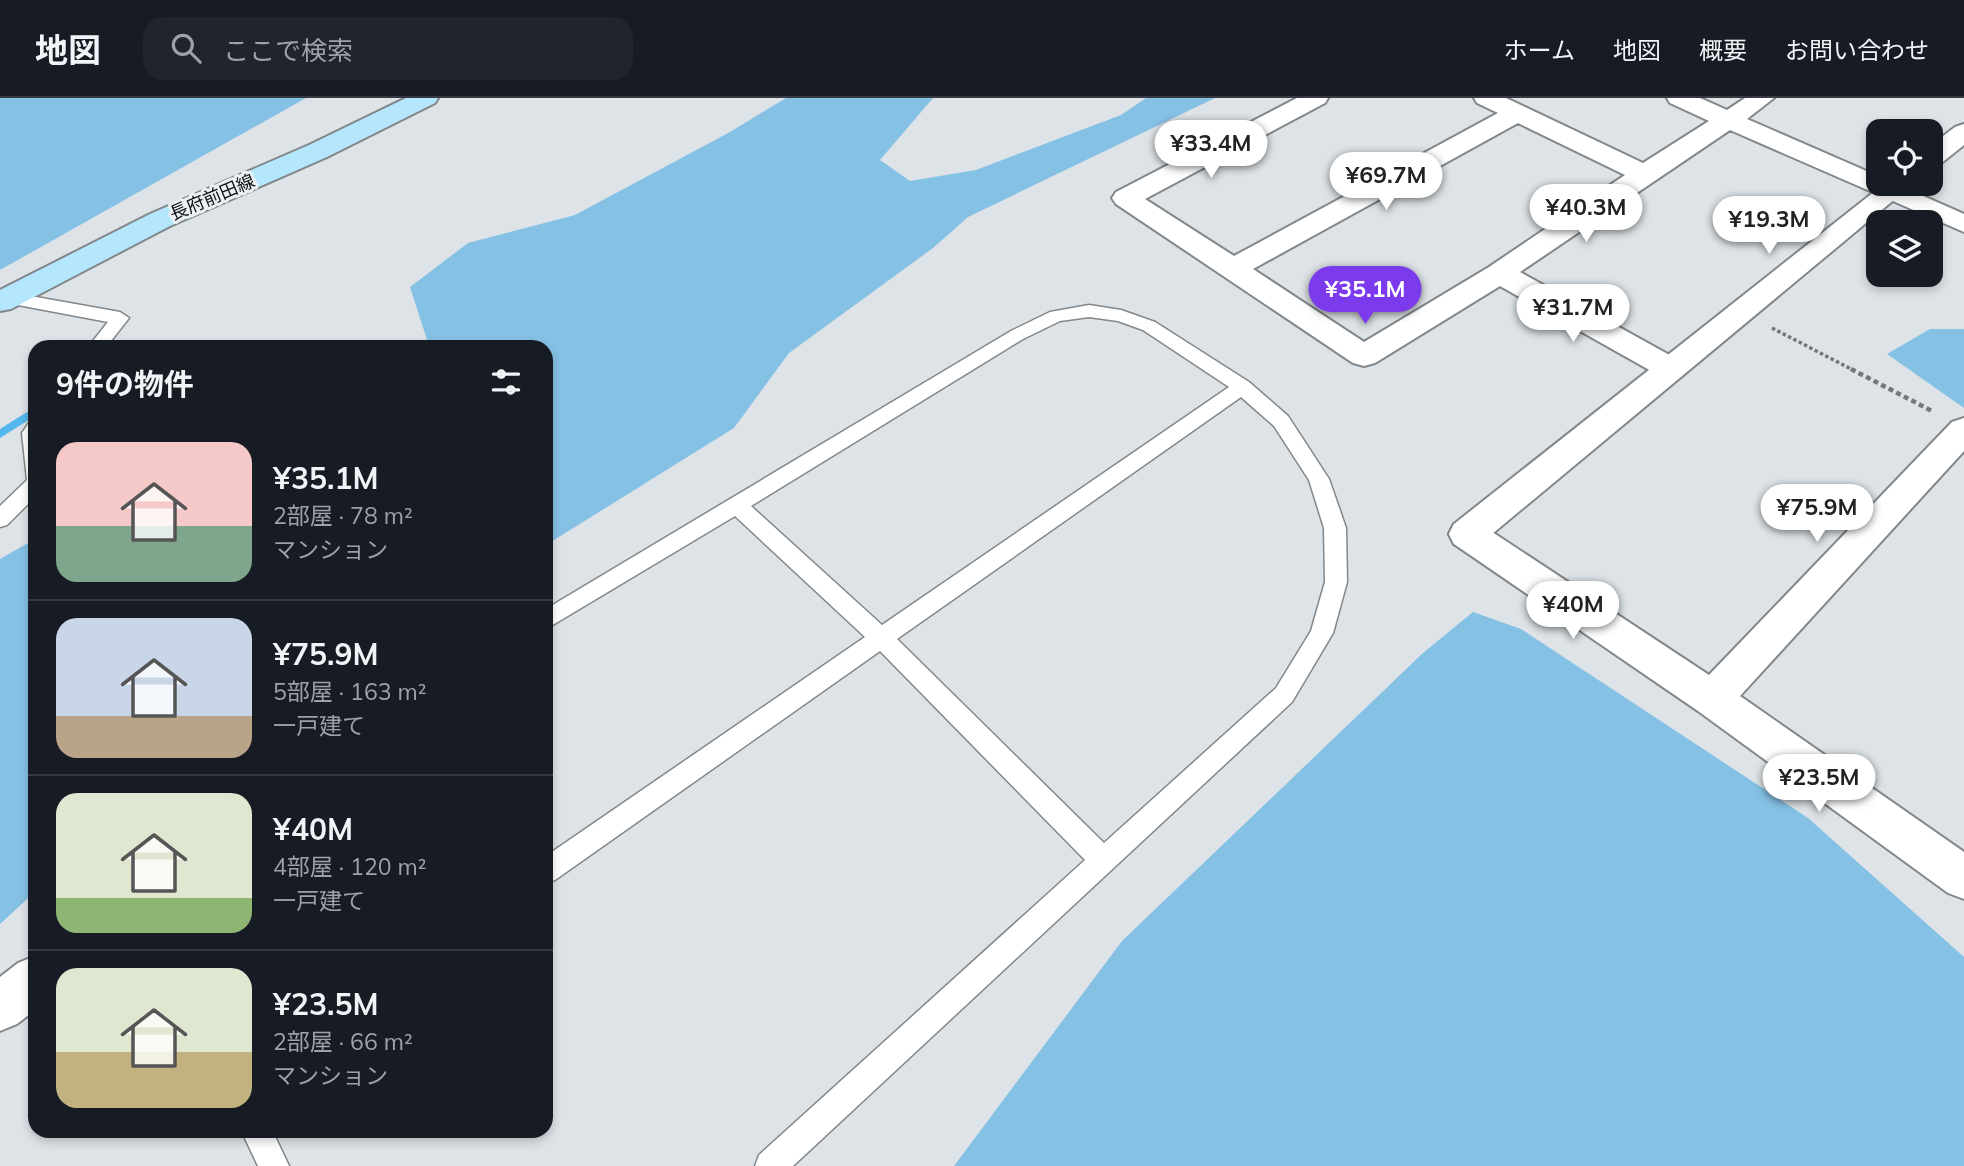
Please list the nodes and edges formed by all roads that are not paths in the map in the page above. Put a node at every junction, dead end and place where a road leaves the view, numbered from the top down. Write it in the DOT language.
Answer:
graph roads {
  1 [pos="426,98"];
  2 [pos="1316,98"];
  3 [pos="1486,98"];
  4 [pos="1679,98"];
  5 [pos="1762,98"];
  6 [pos="1518,113"];
  7 [pos="1728,120"];
  8 [pos="1964,132"];
  9 [pos="1943,149"];
  10 [pos="1644,174"];
  11 [pos="1866,176"];
  12 [pos="1885,196"];
  13 [pos="1910,196"];
  14 [pos="1964,224"];
  15 [pos="1232,269"];
  16 [pos="1499,274"];
  17 [pos="4,300"];
  18 [pos="103,340"];
  19 [pos="1671,369"];
  20 [pos="1242,387"];
  21 [pos="1952,422"];
  22 [pos="28,492"];
  23 [pos="736,505"];
  24 [pos="0,519"];
  25 [pos="553,616"];
  26 [pos="880,637"];
  27 [pos="1712,699"];
  28 [pos="1102,859"];
  29 [pos="553,866"];
  30 [pos="1964,878"];
  31 [pos="28,985"];
  32 [pos="0,1007"];
  33 [pos="260,1138"];
  34 [pos="274,1166"];
  35 [pos="770,1166"];
  1 -- 17 [label="main road, 長府前田線"];
  2 -- 15 [label="street"];
  3 -- 6 [label="street"];
  4 -- 7 [label="street"];
  5 -- 7 [label="street"];
  6 -- 10 [label="street"];
  6 -- 15 [label="street"];
  7 -- 10 [label="street"];
  7 -- 11 [label="street"];
  8 -- 9 [label="street"];
  10 -- 16 [label="street"];
  12 -- 19 [label="street"];
  13 -- 14 [label="street"];
  15 -- 16 [label="street"];
  16 -- 19 [label="street"];
  17 -- 18 [label="lane"];
  19 -- 27 [label="street"];
  20 -- 23 [label="lane"];
  20 -- 26 [label="lane"];
  20 -- 28 [label="lane"];
  21 -- 27 [label="street"];
  22 -- 24 [label="lane"];
  23 -- 25 [label="lane"];
  23 -- 26 [label="lane"];
  26 -- 28 [label="lane"];
  26 -- 29 [label="lane"];
  27 -- 30 [label="street"];
  28 -- 35 [label="lane"];
  31 -- 32 [label="street"];
  33 -- 34 [label="lane"];
}
